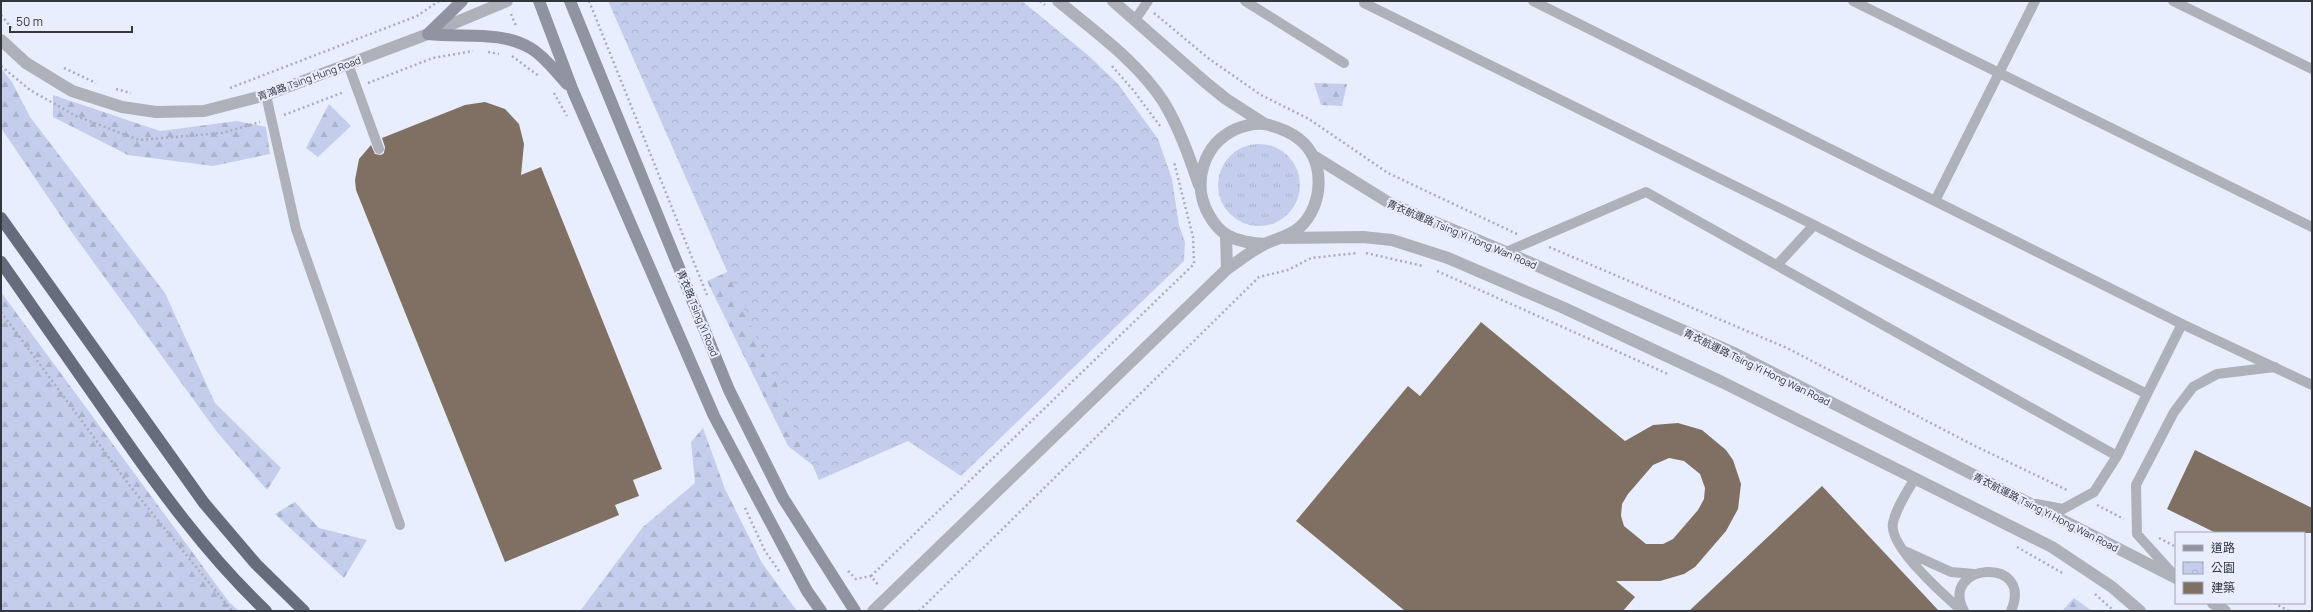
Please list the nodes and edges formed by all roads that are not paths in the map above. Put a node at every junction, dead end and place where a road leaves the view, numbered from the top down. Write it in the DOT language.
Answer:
graph roads {
  1 [pos="462,1"];
  2 [pos="507,1"];
  3 [pos="539,1"];
  4 [pos="570,1"];
  5 [pos="1113,1"];
  6 [pos="1245,1"];
  7 [pos="1366,1"];
  8 [pos="1533,1"];
  9 [pos="1853,1"];
  10 [pos="2035,1"];
  11 [pos="2173,1"];
  12 [pos="1146,3"];
  13 [pos="1052,4"];
  14 [pos="1135,20"];
  15 [pos="428,34"];
  16 [pos="1,40"];
  17 [pos="1344,63"];
  18 [pos="348,64"];
  19 [pos="2312,69"];
  20 [pos="1999,73"];
  21 [pos="573,91"];
  22 [pos="266,95"];
  23 [pos="1265,124"];
  24 [pos="379,150"];
  25 [pos="1312,155"];
  26 [pos="1199,186"];
  27 [pos="1936,199"];
  28 [pos="1,218"];
  29 [pos="1814,225"];
  30 [pos="2312,227"];
  31 [pos="1226,235"];
  32 [pos="1284,238"];
  33 [pos="1265,244"];
  34 [pos="1506,252"];
  35 [pos="1,262"];
  36 [pos="1778,264"];
  37 [pos="1227,269"];
  38 [pos="2182,324"];
  39 [pos="2275,367"];
  40 [pos="2312,385"];
  41 [pos="2147,394"];
  42 [pos="2117,456"];
  43 [pos="1915,478"];
  44 [pos="2026,502"];
  45 [pos="400,525"];
  46 [pos="1905,551"];
  47 [pos="1974,574"];
  48 [pos="2175,576"];
  49 [pos="2175,576"];
  50 [pos="2214,604"];
  51 [pos="266,611"];
  52 [pos="304,611"];
  53 [pos="821,611"];
  54 [pos="855,611"];
  55 [pos="873,611"];
  56 [pos="1963,611"];
  57 [pos="2011,611"];
  58 [pos="2140,611"];
  59 [pos="2225,611"];
  1 -- 15 [label="main road"];
  2 -- 15 [label="street, 青鴻路 Tsing Hung Road"];
  3 -- 21 [label="main road"];
  4 -- 54 [label="main road, 青衣路 Tsing Yi Road"];
  5 -- 14 [label="street"];
  6 -- 17 [label="lane"];
  7 -- 29 [label="lane"];
  8 -- 27 [label="lane"];
  9 -- 20 [label="lane"];
  10 -- 20 [label="lane"];
  11 -- 19 [label="lane"];
  12 -- 14 [label="lane"];
  13 -- 26 [label="street"];
  14 -- 23 [label="street"];
  15 -- 18 [label="street, 青鴻路 Tsing Hung Road"];
  15 -- 21 [label="main road"];
  16 -- 22 [label="street, 青鴻路 Tsing Hung Road"];
  18 -- 22 [label="street, 青鴻路 Tsing Hung Road"];
  18 -- 24 [label="lane"];
  20 -- 27 [label="lane"];
  20 -- 30 [label="lane"];
  21 -- 53 [label="main road"];
  22 -- 45 [label="lane"];
  23 -- 25 [label="street"];
  23 -- 26 [label="street"];
  25 -- 32 [label="street"];
  25 -- 34 [label="street, 青衣航運路 Tsing Yi Hong Wan Road"];
  26 -- 31 [label="street"];
  27 -- 38 [label="lane"];
  28 -- 52 [label="highway"];
  29 -- 36 [label="lane"];
  29 -- 41 [label="lane"];
  31 -- 33 [label="street"];
  31 -- 37 [label="street"];
  32 -- 33 [label="street"];
  32 -- 43 [label="street"];
  33 -- 37 [label="street"];
  34 -- 36 [label="lane"];
  34 -- 44 [label="street, 青衣航運路 Tsing Yi Hong Wan Road"];
  35 -- 51 [label="highway"];
  36 -- 42 [label="lane"];
  37 -- 55 [label="street"];
  38 -- 39 [label="lane"];
  38 -- 41 [label="lane"];
  39 -- 40 [label="lane"];
  39 -- 49 [label="lane"];
  41 -- 42 [label="lane"];
  42 -- 44 [label="lane"];
  43 -- 46 [label="lane"];
  43 -- 58 [label="street"];
  44 -- 48 [label="street, 青衣航運路 Tsing Yi Hong Wan Road"];
  46 -- 47 [label="lane"];
  46 -- 56 [label="lane"];
  47 -- 56 [label="lane"];
  47 -- 57 [label="lane"];
  50 -- 59 [label="street"];
}
